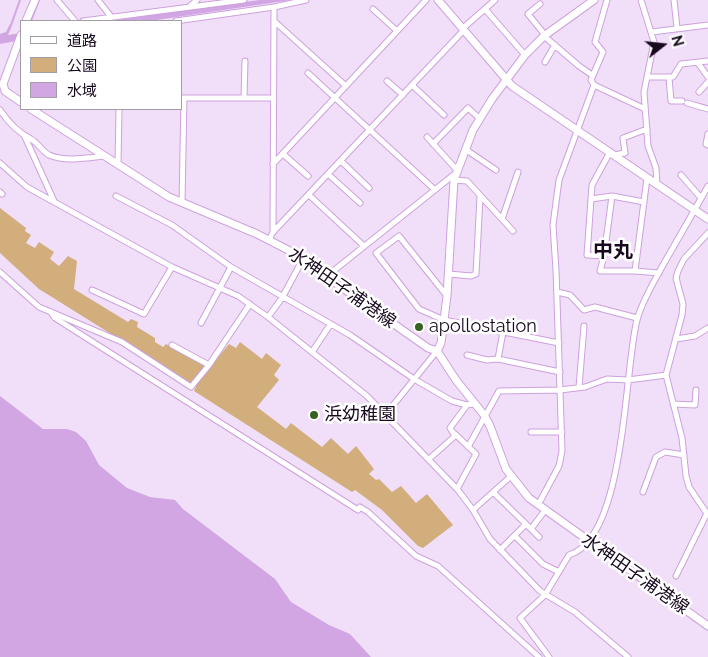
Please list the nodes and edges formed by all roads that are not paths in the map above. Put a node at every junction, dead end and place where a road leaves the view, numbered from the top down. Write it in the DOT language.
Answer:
graph roads {
  1 [pos="35,0"];
  2 [pos="57,0"];
  3 [pos="98,0"];
  4 [pos="197,0"];
  5 [pos="244,0"];
  6 [pos="306,0"];
  7 [pos="426,0"];
  8 [pos="438,0"];
  9 [pos="495,0"];
  10 [pos="594,0"];
  11 [pos="607,0"];
  12 [pos="641,0"];
  13 [pos="674,0"];
  14 [pos="540,4"];
  15 [pos="189,7"];
  16 [pos="274,7"];
  17 [pos="372,9"];
  18 [pos="485,9"];
  19 [pos="115,19"];
  20 [pos="26,20"];
  21 [pos="74,20"];
  22 [pos="99,20"];
  23 [pos="182,20"];
  24 [pos="274,21"];
  25 [pos="708,25"];
  26 [pos="678,28"];
  27 [pos="463,30"];
  28 [pos="397,31"];
  29 [pos="652,32"];
  30 [pos="545,35"];
  31 [pos="20,41"];
  32 [pos="555,45"];
  33 [pos="525,55"];
  34 [pos="245,61"];
  35 [pos="708,61"];
  36 [pos="545,62"];
  37 [pos="698,63"];
  38 [pos="308,72"];
  39 [pos="592,75"];
  40 [pos="648,77"];
  41 [pos="708,77"];
  42 [pos="669,78"];
  43 [pos="507,80"];
  44 [pos="387,81"];
  45 [pos="708,82"];
  46 [pos="412,85"];
  47 [pos="594,85"];
  48 [pos="346,86"];
  49 [pos="699,92"];
  50 [pos="403,95"];
  51 [pos="336,97"];
  52 [pos="182,98"];
  53 [pos="244,98"];
  54 [pos="273,98"];
  55 [pos="20,101"];
  56 [pos="646,109"];
  57 [pos="708,109"];
  58 [pos="0,110"];
  59 [pos="34,110"];
  60 [pos="119,110"];
  61 [pos="444,115"];
  62 [pos="479,118"];
  63 [pos="647,129"];
  64 [pos="370,130"];
  65 [pos="578,130"];
  66 [pos="708,134"];
  67 [pos="25,136"];
  68 [pos="426,137"];
  69 [pos="433,144"];
  70 [pos="708,145"];
  71 [pos="465,149"];
  72 [pos="283,154"];
  73 [pos="612,154"];
  74 [pos="104,156"];
  75 [pos="340,161"];
  76 [pos="0,163"];
  77 [pos="118,164"];
  78 [pos="273,164"];
  79 [pos="496,170"];
  80 [pos="518,172"];
  81 [pos="328,174"];
  82 [pos="456,174"];
  83 [pos="681,175"];
  84 [pos="308,176"];
  85 [pos="647,178"];
  86 [pos="657,185"];
  87 [pos="708,186"];
  88 [pos="369,188"];
  89 [pos="434,190"];
  90 [pos="308,195"];
  91 [pos="116,196"];
  92 [pos="480,196"];
  93 [pos="612,196"];
  94 [pos="701,198"];
  95 [pos="591,199"];
  96 [pos="54,200"];
  97 [pos="644,202"];
  98 [pos="182,203"];
  99 [pos="360,203"];
  100 [pos="695,210"];
  101 [pos="502,219"];
  102 [pos="708,219"];
  103 [pos="513,231"];
  104 [pos="273,232"];
  105 [pos="708,232"];
  106 [pos="269,240"];
  107 [pos="364,246"];
  108 [pos="604,256"];
  109 [pos="303,259"];
  110 [pos="172,267"];
  111 [pos="231,267"];
  112 [pos="635,271"];
  113 [pos="0,272"];
  114 [pos="659,273"];
  115 [pos="449,274"];
  116 [pos="327,276"];
  117 [pos="220,288"];
  118 [pos="92,290"];
  119 [pos="557,292"];
  120 [pos="447,296"];
  121 [pos="282,298"];
  122 [pos="250,304"];
  123 [pos="51,312"];
  124 [pos="268,318"];
  125 [pos="637,318"];
  126 [pos="444,320"];
  127 [pos="201,323"];
  128 [pos="330,325"];
  129 [pos="584,326"];
  130 [pos="708,328"];
  131 [pos="503,332"];
  132 [pos="676,340"];
  133 [pos="559,343"];
  134 [pos="172,345"];
  135 [pos="437,351"];
  136 [pos="312,352"];
  137 [pos="467,355"];
  138 [pos="498,359"];
  139 [pos="209,365"];
  140 [pos="560,372"];
  141 [pos="666,375"];
  142 [pos="414,379"];
  143 [pos="628,380"];
  144 [pos="579,387"];
  145 [pos="560,390"];
  146 [pos="696,390"];
  147 [pos="471,404"];
  148 [pos="673,404"];
  149 [pos="386,414"];
  150 [pos="485,417"];
  151 [pos="531,432"];
  152 [pos="562,432"];
  153 [pos="455,434"];
  154 [pos="468,447"];
  155 [pos="684,455"];
  156 [pos="429,459"];
  157 [pos="510,477"];
  158 [pos="457,489"];
  159 [pos="643,492"];
  160 [pos="494,493"];
  161 [pos="538,505"];
  162 [pos="473,510"];
  163 [pos="543,513"];
  164 [pos="707,514"];
  165 [pos="524,525"];
  166 [pos="531,529"];
  167 [pos="515,536"];
  168 [pos="539,537"];
  169 [pos="590,542"];
  170 [pos="500,550"];
  171 [pos="559,572"];
  172 [pos="676,576"];
  173 [pos="544,595"];
  174 [pos="708,626"];
  175 [pos="539,657"];
  176 [pos="549,657"];
  177 [pos="628,657"];
  1 -- 20 [label="main road"];
  2 -- 21 [label="street"];
  3 -- 19 [label="street"];
  4 -- 15 [label="street"];
  5 -- 15 [label="street"];
  6 -- 16 [label="street"];
  7 -- 28 [label="street"];
  8 -- 27 [label="main road"];
  9 -- 18 [label="street"];
  10 -- 30 [label="main road"];
  11 -- 39 [label="street"];
  12 -- 29 [label="street"];
  13 -- 26 [label="street"];
  14 -- 30 [label="street"];
  15 -- 19 [label="street"];
  16 -- 23 [label="street"];
  16 -- 24 [label="street"];
  17 -- 28 [label="street"];
  18 -- 27 [label="street"];
  18 -- 33 [label="street"];
  19 -- 22 [label="street"];
  24 -- 48 [label="street"];
  24 -- 54 [label="street"];
  25 -- 26 [label="street"];
  26 -- 29 [label="street"];
  27 -- 43 [label="main road"];
  27 -- 46 [label="street"];
  28 -- 48 [label="street"];
  29 -- 40 [label="street"];
  30 -- 32 [label="street"];
  30 -- 33 [label="main road"];
  31 -- 55 [label="main road"];
  32 -- 36 [label="street"];
  32 -- 39 [label="street"];
  33 -- 43 [label="main road"];
  34 -- 53 [label="street"];
  35 -- 37 [label="street"];
  37 -- 41 [label="street"];
  37 -- 42 [label="street"];
  38 -- 51 [label="street"];
  39 -- 47 [label="street"];
  40 -- 42 [label="street"];
  40 -- 56 [label="street"];
  42 -- 57 [label="street"];
  43 -- 62 [label="main road"];
  43 -- 65 [label="main road"];
  44 -- 50 [label="street"];
  45 -- 49 [label="street"];
  46 -- 50 [label="street"];
  46 -- 61 [label="street"];
  47 -- 56 [label="street"];
  47 -- 65 [label="street"];
  48 -- 51 [label="street"];
  50 -- 64 [label="street"];
  51 -- 64 [label="street"];
  51 -- 72 [label="street"];
  52 -- 53 [label="street"];
  52 -- 98 [label="street"];
  53 -- 54 [label="street"];
  54 -- 78 [label="street"];
  56 -- 63 [label="street"];
  58 -- 67 [label="street"];
  59 -- 74 [label="main road, 水神田子浦港線"];
  60 -- 77 [label="street"];
  62 -- 69 [label="street"];
  62 -- 71 [label="main road"];
  63 -- 73 [label="street"];
  63 -- 86 [label="street"];
  64 -- 75 [label="street"];
  64 -- 89 [label="street"];
  65 -- 73 [label="main road"];
  65 -- 119 [label="street"];
  66 -- 70 [label="street"];
  67 -- 74 [label="street"];
  67 -- 96 [label="street"];
  68 -- 69 [label="street"];
  69 -- 82 [label="street"];
  71 -- 79 [label="street"];
  71 -- 82 [label="main road"];
  72 -- 78 [label="street"];
  72 -- 84 [label="street"];
  73 -- 85 [label="main road"];
  73 -- 95 [label="street"];
  74 -- 77 [label="main road, 水神田子浦港線"];
  75 -- 81 [label="street"];
  75 -- 88 [label="street"];
  76 -- 96 [label="street"];
  77 -- 98 [label="main road, 水神田子浦港線"];
  78 -- 104 [label="street"];
  80 -- 101 [label="street"];
  81 -- 90 [label="street"];
  81 -- 99 [label="street"];
  82 -- 89 [label="street"];
  82 -- 92 [label="street"];
  82 -- 115 [label="main road"];
  83 -- 94 [label="street"];
  85 -- 86 [label="main road"];
  85 -- 97 [label="street"];
  86 -- 100 [label="main road"];
  87 -- 94 [label="street"];
  89 -- 107 [label="street"];
  90 -- 104 [label="street"];
  90 -- 107 [label="street"];
  91 -- 111 [label="street"];
  92 -- 101 [label="street"];
  92 -- 115 [label="street"];
  93 -- 95 [label="street"];
  93 -- 97 [label="street"];
  93 -- 108 [label="street"];
  94 -- 100 [label="street"];
  95 -- 108 [label="street"];
  96 -- 110 [label="street"];
  97 -- 112 [label="street"];
  98 -- 106 [label="main road, 水神田子浦港線"];
  100 -- 102 [label="main road"];
  100 -- 114 [label="street"];
  101 -- 103 [label="street"];
  104 -- 106 [label="street"];
  105 -- 132 [label="street"];
  106 -- 109 [label="main road, 水神田子浦港線"];
  107 -- 116 [label="street"];
  108 -- 112 [label="street"];
  109 -- 116 [label="main road, 水神田子浦港線"];
  109 -- 121 [label="street"];
  110 -- 117 [label="street"];
  110 -- 118 [label="street"];
  111 -- 117 [label="street"];
  111 -- 121 [label="street"];
  112 -- 114 [label="street"];
  113 -- 123 [label="street"];
  114 -- 125 [label="street"];
  115 -- 120 [label="main road"];
  116 -- 135 [label="main road, 水神田子浦港線"];
  117 -- 122 [label="street"];
  117 -- 127 [label="street"];
  119 -- 125 [label="street"];
  119 -- 133 [label="street"];
  120 -- 126 [label="main road"];
  120 -- 126 [label="street"];
  121 -- 124 [label="street"];
  121 -- 128 [label="street"];
  122 -- 124 [label="street"];
  122 -- 139 [label="street"];
  123 -- 139 [label="street"];
  123 -- 175 [label="street"];
  124 -- 136 [label="street"];
  125 -- 143 [label="street"];
  126 -- 131 [label="street"];
  126 -- 135 [label="main road"];
  128 -- 136 [label="street"];
  128 -- 142 [label="street"];
  129 -- 144 [label="street"];
  130 -- 132 [label="street"];
  131 -- 133 [label="street"];
  131 -- 138 [label="street"];
  132 -- 141 [label="street"];
  133 -- 140 [label="street"];
  134 -- 139 [label="street"];
  135 -- 142 [label="street"];
  135 -- 147 [label="main road, 水神田子浦港線"];
  136 -- 149 [label="street"];
  137 -- 138 [label="street"];
  138 -- 140 [label="street"];
  140 -- 145 [label="street"];
  141 -- 143 [label="street"];
  141 -- 148 [label="street"];
  142 -- 147 [label="street"];
  142 -- 149 [label="street"];
  143 -- 144 [label="street"];
  143 -- 169 [label="street"];
  144 -- 145 [label="street"];
  145 -- 150 [label="street"];
  145 -- 152 [label="street"];
  146 -- 148 [label="street"];
  147 -- 150 [label="main road, 水神田子浦港線"];
  147 -- 153 [label="street"];
  148 -- 155 [label="street"];
  149 -- 156 [label="street"];
  150 -- 154 [label="street"];
  150 -- 157 [label="main road, 水神田子浦港線"];
  151 -- 152 [label="street"];
  152 -- 161 [label="street"];
  153 -- 154 [label="street"];
  153 -- 156 [label="street"];
  154 -- 158 [label="street"];
  155 -- 159 [label="street"];
  155 -- 164 [label="street"];
  156 -- 158 [label="street"];
  157 -- 160 [label="street"];
  157 -- 161 [label="main road, 水神田子浦港線"];
  158 -- 162 [label="street"];
  160 -- 162 [label="street"];
  160 -- 165 [label="street"];
  161 -- 169 [label="main road, 水神田子浦港線"];
  162 -- 170 [label="street"];
  163 -- 166 [label="street"];
  164 -- 172 [label="street"];
  165 -- 166 [label="street"];
  165 -- 167 [label="street"];
  166 -- 168 [label="street"];
  167 -- 170 [label="street"];
  167 -- 171 [label="street"];
  169 -- 171 [label="street"];
  169 -- 174 [label="main road, 水神田子浦港線"];
  170 -- 173 [label="street"];
  171 -- 173 [label="street"];
  173 -- 176 [label="street"];
  173 -- 177 [label="street"];
}
